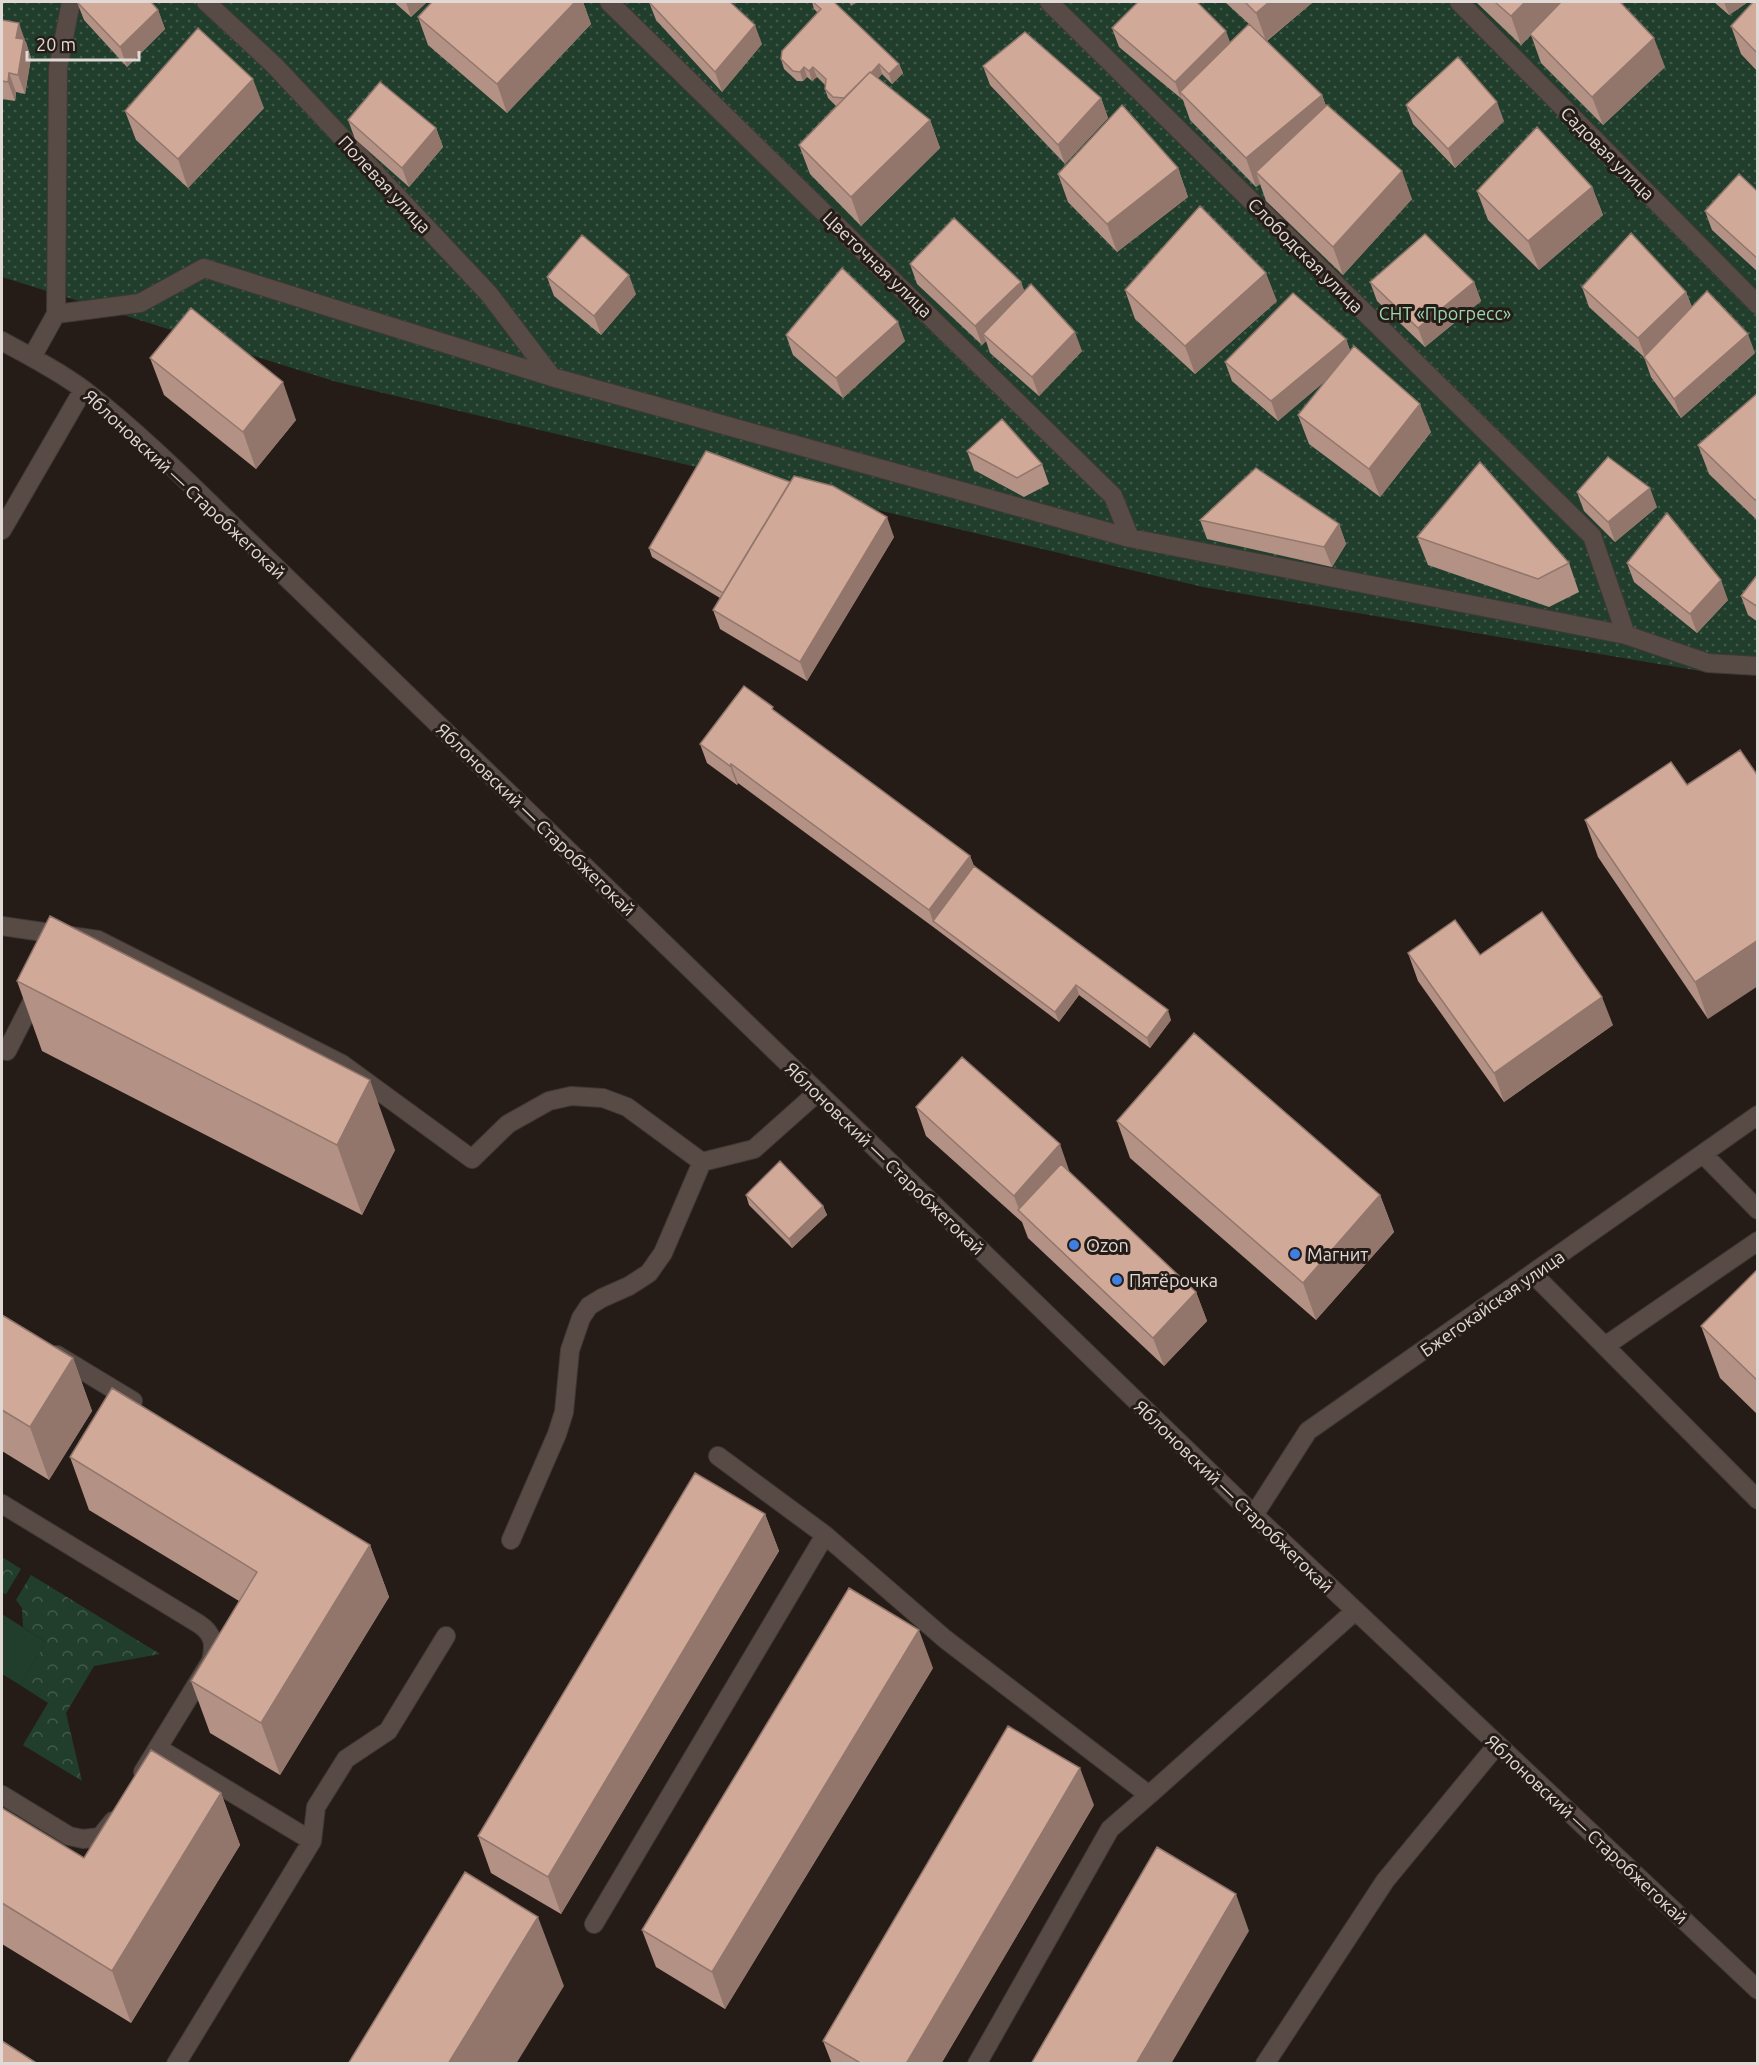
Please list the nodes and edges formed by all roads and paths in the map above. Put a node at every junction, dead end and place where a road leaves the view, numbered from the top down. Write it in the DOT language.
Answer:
graph roads {
  1 [pos="71,2"];
  2 [pos="206,2"];
  3 [pos="609,2"];
  4 [pos="1049,2"];
  5 [pos="1459,2"];
  6 [pos="1758,305"];
  7 [pos="56,314"];
  8 [pos="2,341"];
  9 [pos="32,357"];
  10 [pos="552,377"];
  11 [pos="83,390"];
  12 [pos="2,530"];
  13 [pos="1130,538"];
  14 [pos="1626,635"];
  15 [pos="1758,666"];
  16 [pos="2,926"];
  17 [pos="66,935"];
  18 [pos="56,956"];
  19 [pos="45,977"];
  20 [pos="7,1051"];
  21 [pos="818,1092"];
  22 [pos="1758,1115"];
  23 [pos="1703,1154"];
  24 [pos="702,1162"];
  25 [pos="1758,1210"];
  26 [pos="1758,1241"];
  27 [pos="1533,1274"];
  28 [pos="42,1346"];
  29 [pos="1605,1346"];
  30 [pos="146,1409"];
  31 [pos="717,1456"];
  32 [pos="1758,1500"];
  33 [pos="2,1504"];
  34 [pos="1254,1515"];
  35 [pos="825,1535"];
  36 [pos="511,1540"];
  37 [pos="1355,1611"];
  38 [pos="446,1636"];
  39 [pos="1497,1745"];
  40 [pos="158,1748"];
  41 [pos="135,1786"];
  42 [pos="2,1795"];
  43 [pos="1149,1795"];
  44 [pos="123,1805"];
  45 [pos="312,1842"];
  46 [pos="594,1924"];
  47 [pos="1758,1990"];
  48 [pos="176,2064"];
  49 [pos="977,2064"];
  50 [pos="1265,2064"];
  1 -- 7 [label="street"];
  2 -- 10 [label="street, Полевая улица"];
  3 -- 13 [label="street, Цветочная улица"];
  4 -- 14 [label="street, Слободская улица"];
  5 -- 6 [label="street, Садовая улица"];
  7 -- 9 [label="street"];
  7 -- 10 [label="street"];
  8 -- 9 [label="street, Яблоновский — Старобжегокай"];
  9 -- 11 [label="street, Яблоновский — Старобжегокай"];
  10 -- 13 [label="street"];
  11 -- 12 [label="street"];
  11 -- 21 [label="street, Яблоновский — Старобжегокай"];
  13 -- 14 [label="street"];
  14 -- 15 [label="street"];
  16 -- 17 [label="street"];
  17 -- 18 [label="street"];
  17 -- 24 [label="street"];
  19 -- 20 [label="street"];
  21 -- 24 [label="street"];
  21 -- 34 [label="street, Яблоновский — Старобжегокай"];
  22 -- 23 [label="street, Бжегокайская улица"];
  23 -- 25 [label="street"];
  23 -- 27 [label="street, Бжегокайская улица"];
  24 -- 36 [label="street"];
  26 -- 29 [label="street"];
  27 -- 29 [label="street"];
  27 -- 34 [label="street, Бжегокайская улица"];
  28 -- 30 [label="street"];
  29 -- 32 [label="street"];
  31 -- 35 [label="street"];
  33 -- 40 [label="street"];
  34 -- 37 [label="street, Яблоновский — Старобжегокай"];
  35 -- 43 [label="street"];
  35 -- 46 [label="street"];
  37 -- 39 [label="street, Яблоновский — Старобжегокай"];
  37 -- 43 [label="street"];
  38 -- 45 [label="street"];
  39 -- 47 [label="street, Яблоновский — Старобжегокай"];
  39 -- 50 [label="street"];
  40 -- 41 [label="street"];
  40 -- 45 [label="street"];
  42 -- 44 [label="street"];
  43 -- 49 [label="street"];
  45 -- 48 [label="street"];
}
